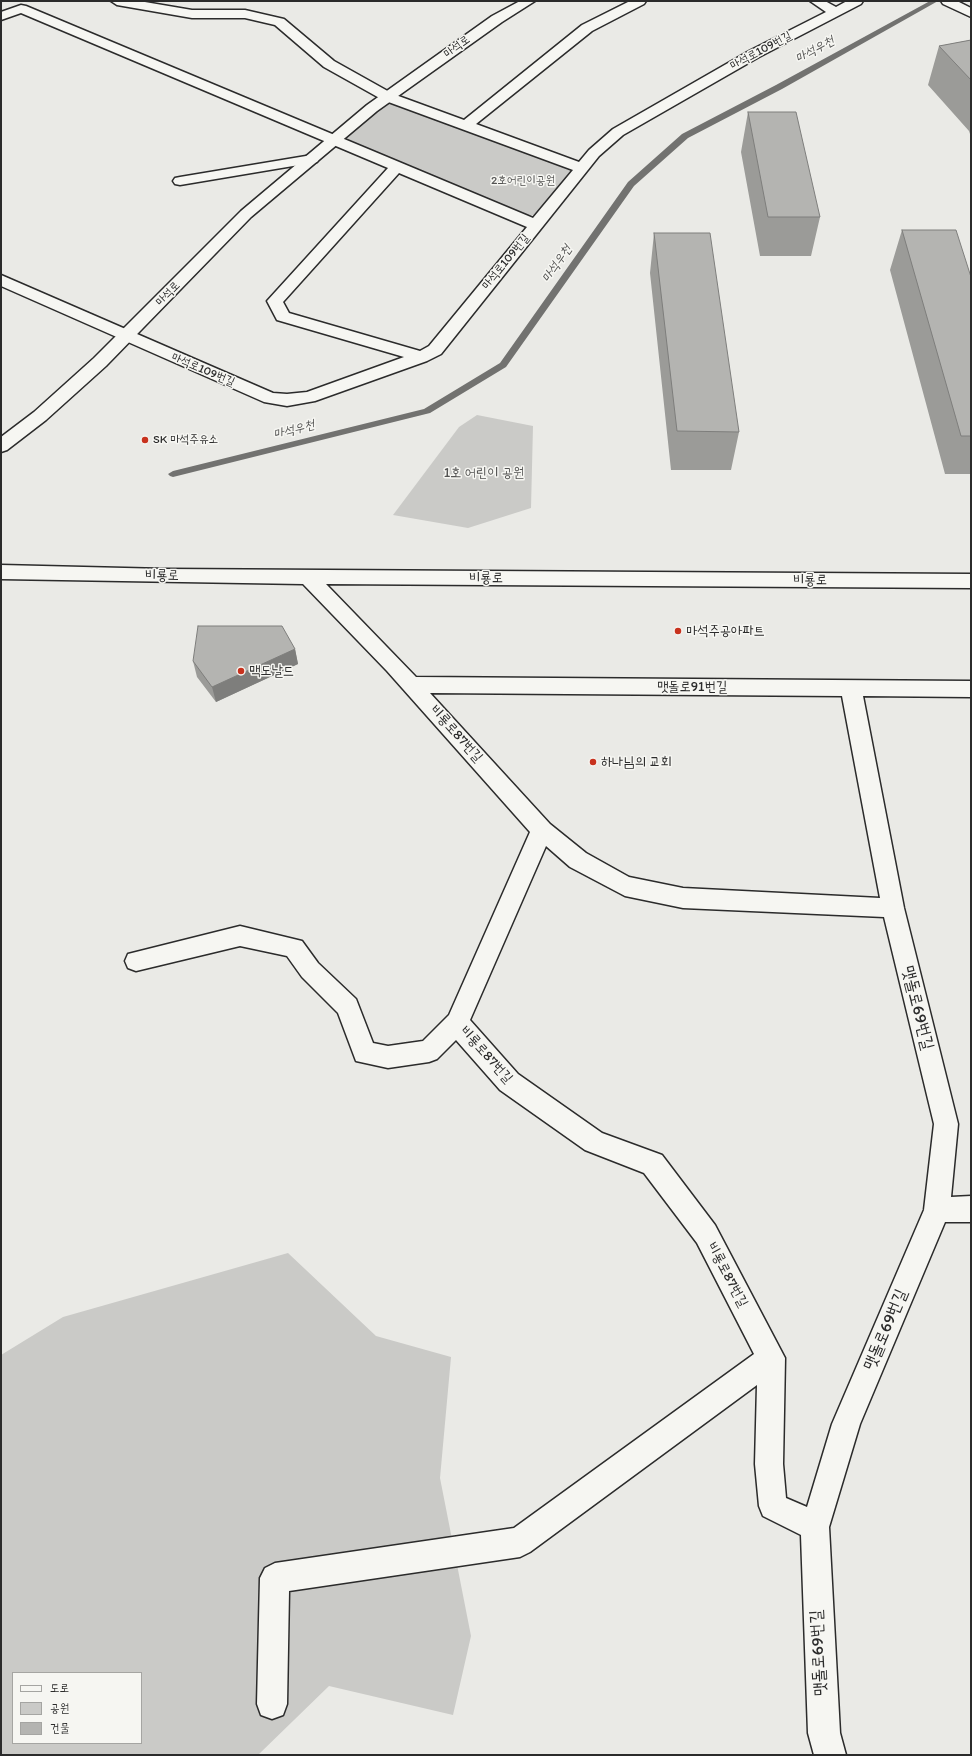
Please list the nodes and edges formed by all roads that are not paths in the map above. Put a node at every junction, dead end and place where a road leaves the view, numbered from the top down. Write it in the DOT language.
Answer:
graph roads {
  1 [pos="117,1"];
  2 [pos="528,1"];
  3 [pos="640,1"];
  4 [pos="816,1"];
  5 [pos="857,1"];
  6 [pos="948,1"];
  7 [pos="836,12"];
  8 [pos="971,13"];
  9 [pos="1,16"];
  10 [pos="388,96"];
  11 [pos="466,125"];
  12 [pos="334,141"];
  13 [pos="312,159"];
  14 [pos="397,167"];
  15 [pos="582,168"];
  16 [pos="180,181"];
  17 [pos="536,225"];
  18 [pos="1,280"];
  19 [pos="126,336"];
  20 [pos="421,357"];
  21 [pos="1,446"];
  22 [pos="1,572"];
  23 [pos="308,577"];
  24 [pos="971,581"];
  25 [pos="412,685"];
  26 [pos="851,688"];
  27 [pos="971,689"];
  28 [pos="542,830"];
  29 [pos="893,908"];
  30 [pos="136,961"];
  31 [pos="457,1023"];
  32 [pos="971,1209"];
  33 [pos="937,1210"];
  34 [pos="771,1358"];
  35 [pos="815,1527"];
  36 [pos="272,1704"];
  37 [pos="830,1755"];
  1 -- 10 [label="street"];
  2 -- 10 [label="street, 마석로"];
  3 -- 11 [label="street"];
  4 -- 7 [label="street"];
  5 -- 7 [label="street, 마석로109번길"];
  6 -- 8 [label="street"];
  7 -- 15 [label="street, 마석로109번길"];
  9 -- 12 [label="street"];
  10 -- 11 [label="street"];
  10 -- 12 [label="street, 마석로"];
  11 -- 15 [label="street"];
  12 -- 13 [label="street, 마석로"];
  12 -- 14 [label="street"];
  13 -- 16 [label="street"];
  13 -- 19 [label="street, 마석로"];
  14 -- 17 [label="street"];
  14 -- 20 [label="street"];
  15 -- 17 [label="street, 마석로109번길"];
  17 -- 20 [label="street, 마석로109번길"];
  18 -- 19 [label="street, 마석로109번길"];
  19 -- 20 [label="street, 마석로109번길"];
  19 -- 21 [label="street, 마석로"];
  22 -- 23 [label="street, 비룡로"];
  23 -- 24 [label="street, 비룡로"];
  23 -- 25 [label="street, 비룡로87번길"];
  25 -- 26 [label="street, 맷돌로91번길"];
  25 -- 28 [label="street, 비룡로87번길"];
  26 -- 27 [label="street, 맷돌로91번길"];
  26 -- 29 [label="street, 맷돌로69번길"];
  28 -- 29 [label="street"];
  28 -- 31 [label="street, 비룡로87번길"];
  29 -- 33 [label="street, 맷돌로69번길"];
  30 -- 31 [label="street"];
  31 -- 34 [label="street, 비룡로87번길"];
  32 -- 33 [label="street"];
  33 -- 35 [label="street, 맷돌로69번길"];
  34 -- 35 [label="street, 비룡로87번길"];
  34 -- 36 [label="street"];
  35 -- 37 [label="street, 맷돌로69번길"];
}
